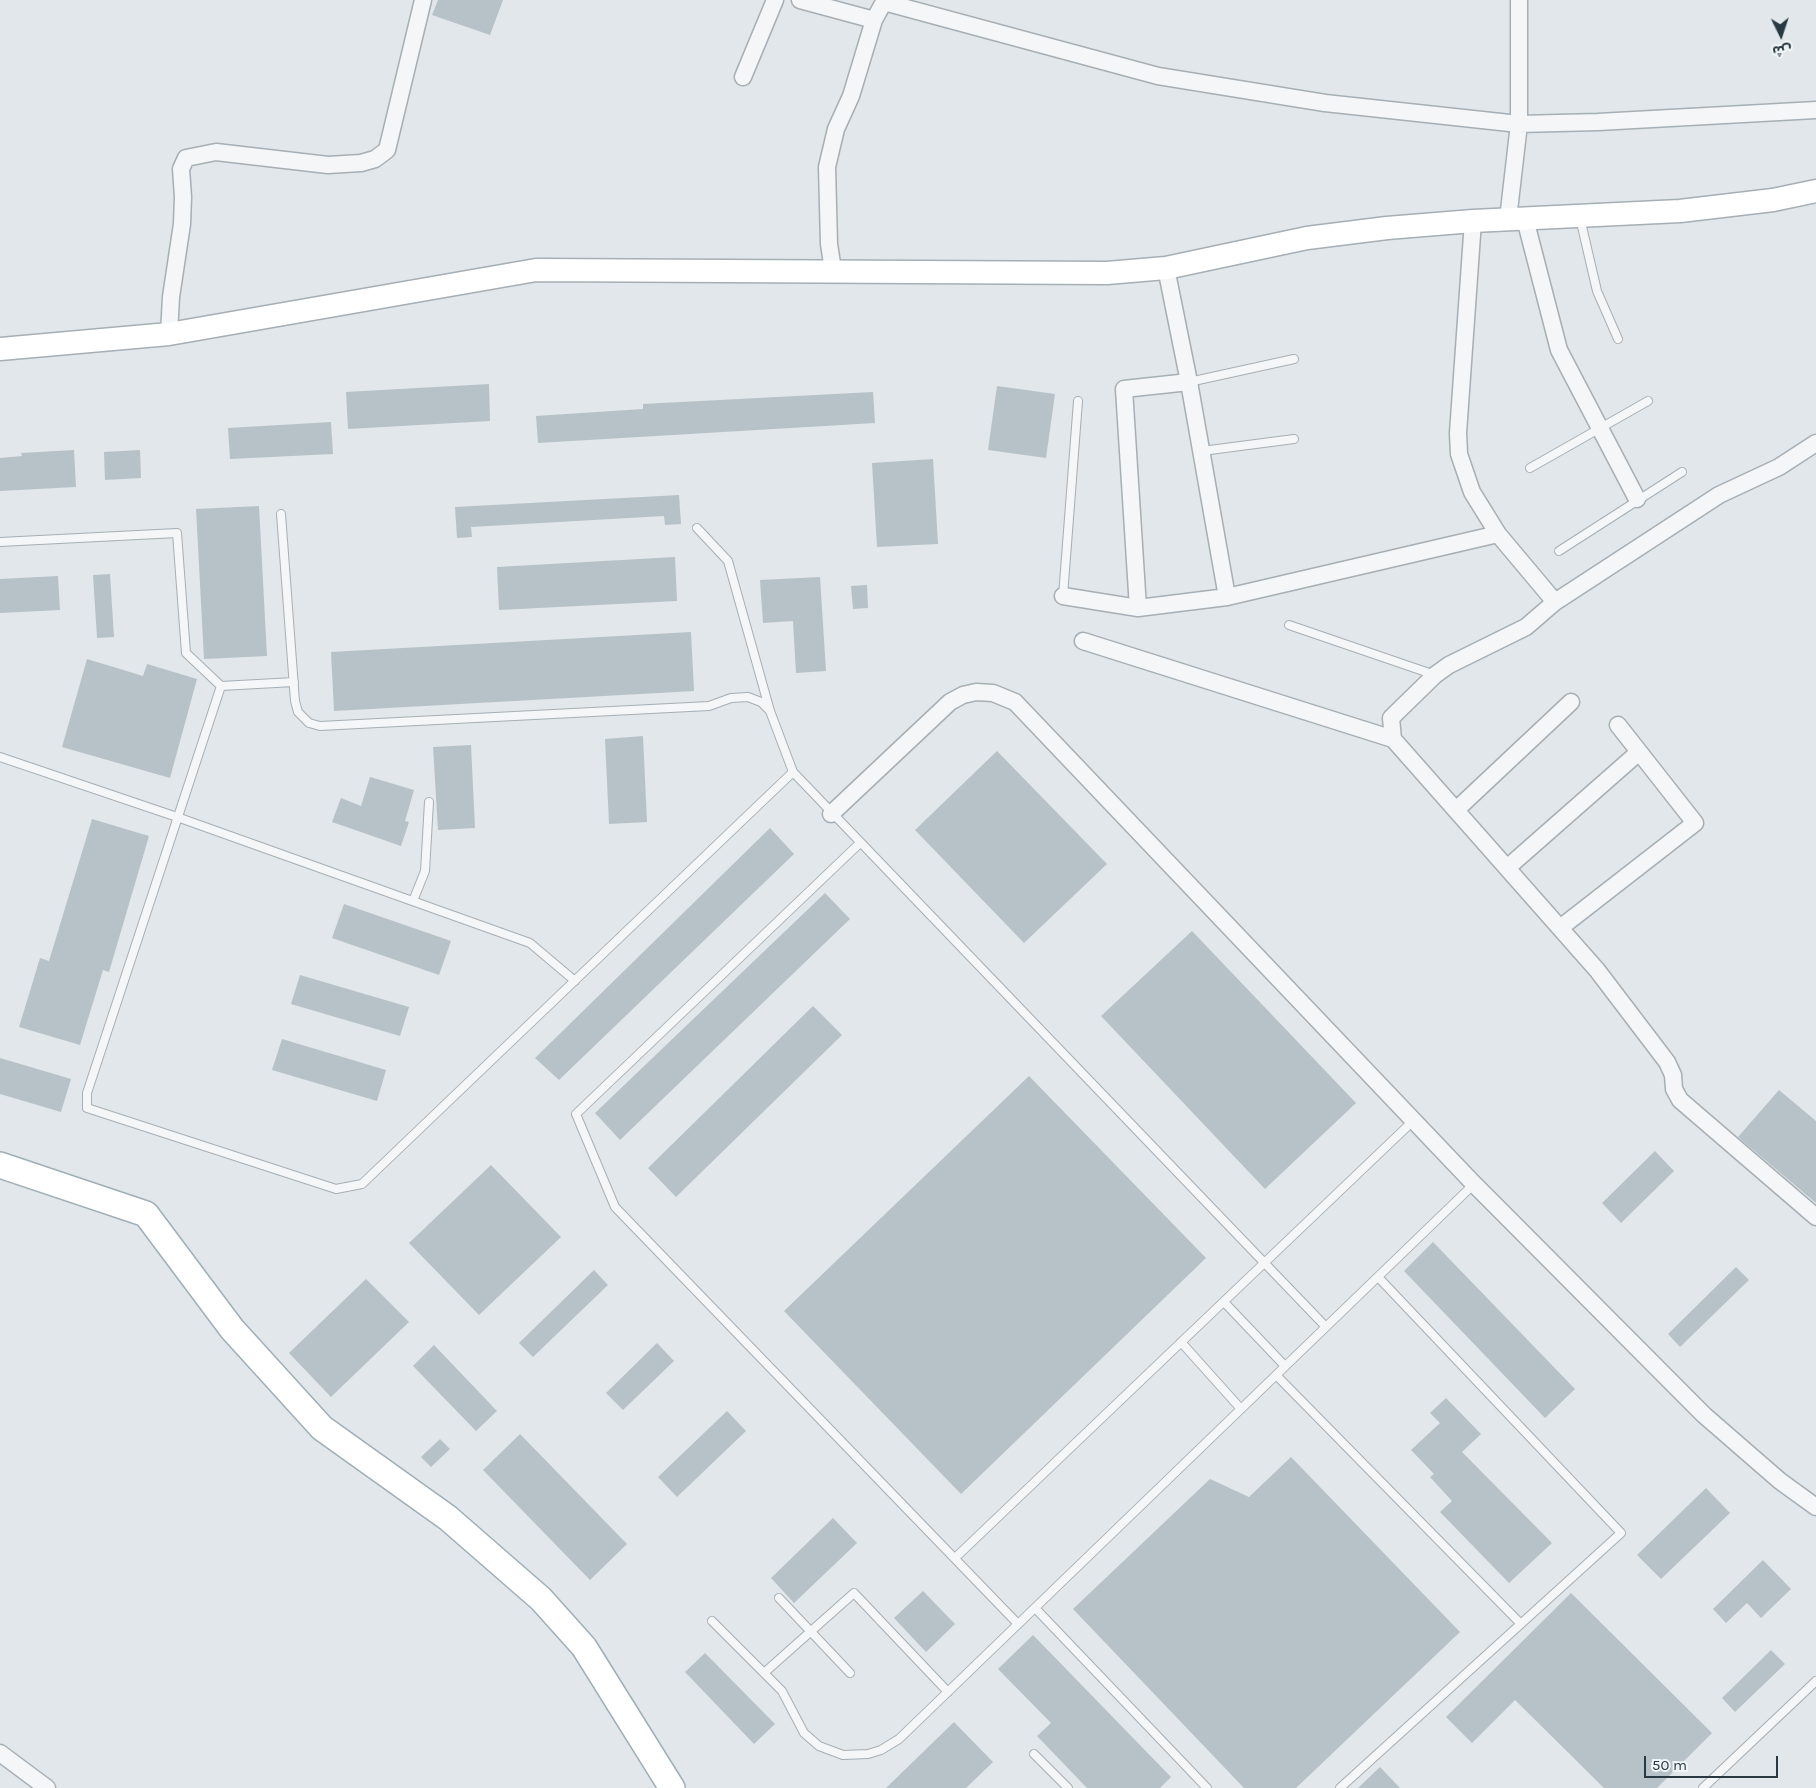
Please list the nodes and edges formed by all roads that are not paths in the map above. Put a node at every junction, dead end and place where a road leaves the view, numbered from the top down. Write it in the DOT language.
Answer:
graph roads {
  1 [pos="423,0"];
  2 [pos="775,0"];
  3 [pos="800,0"];
  4 [pos="1519,0"];
  5 [pos="885,1"];
  6 [pos="874,20"];
  7 [pos="743,77"];
  8 [pos="1816,110"];
  9 [pos="1519,124"];
  10 [pos="1816,192"];
  11 [pos="1580,216"];
  12 [pos="1516,219"];
  13 [pos="1472,221"];
  14 [pos="1166,268"];
  15 [pos="833,270"];
  16 [pos="169,334"];
  17 [pos="1618,339"];
  18 [pos="0,348"];
  19 [pos="1294,359"];
  20 [pos="1189,382"];
  21 [pos="1648,401"];
  22 [pos="1078,402"];
  23 [pos="1600,428"];
  24 [pos="1294,439"];
  25 [pos="1816,443"];
  26 [pos="1202,451"];
  27 [pos="1530,468"];
  28 [pos="1682,472"];
  29 [pos="1637,499"];
  30 [pos="281,514"];
  31 [pos="697,528"];
  32 [pos="1498,534"];
  33 [pos="0,542"];
  34 [pos="1559,551"];
  35 [pos="1063,596"];
  36 [pos="1227,597"];
  37 [pos="1555,602"];
  38 [pos="1138,608"];
  39 [pos="1289,625"];
  40 [pos="1084,641"];
  41 [pos="1435,675"];
  42 [pos="294,682"];
  43 [pos="221,686"];
  44 [pos="1571,702"];
  45 [pos="770,712"];
  46 [pos="1618,725"];
  47 [pos="1393,739"];
  48 [pos="1639,752"];
  49 [pos="0,758"];
  50 [pos="793,772"];
  51 [pos="429,802"];
  52 [pos="1456,810"];
  53 [pos="831,814"];
  54 [pos="177,817"];
  55 [pos="860,843"];
  56 [pos="1507,868"];
  57 [pos="413,901"];
  58 [pos="1560,928"];
  59 [pos="574,981"];
  60 [pos="1413,1121"];
  61 [pos="0,1165"];
  62 [pos="1474,1184"];
  63 [pos="1816,1217"];
  64 [pos="1264,1263"];
  65 [pos="1378,1277"];
  66 [pos="1224,1302"];
  67 [pos="1326,1327"];
  68 [pos="1181,1342"];
  69 [pos="1285,1366"];
  70 [pos="1276,1375"];
  71 [pos="1241,1409"];
  72 [pos="1816,1507"];
  73 [pos="955,1558"];
  74 [pos="779,1598"];
  75 [pos="1035,1608"];
  76 [pos="712,1621"];
  77 [pos="1018,1624"];
  78 [pos="1521,1624"];
  79 [pos="810,1631"];
  80 [pos="764,1673"];
  81 [pos="850,1673"];
  82 [pos="1816,1681"];
  83 [pos="948,1692"];
  84 [pos="0,1753"];
  85 [pos="1034,1754"];
  86 [pos="48,1788"];
  87 [pos="672,1788"];
  88 [pos="1068,1788"];
  89 [pos="1206,1788"];
  90 [pos="1340,1788"];
  91 [pos="1703,1788"];
  1 -- 16 [label="street"];
  2 -- 7 [label="street"];
  3 -- 6 [label="street"];
  4 -- 9 [label="street"];
  5 -- 6 [label="street"];
  5 -- 9 [label="street"];
  6 -- 15 [label="street"];
  8 -- 9 [label="street"];
  9 -- 12 [label="street"];
  10 -- 11 [label="main road"];
  11 -- 12 [label="main road"];
  11 -- 17 [label="lane"];
  12 -- 13 [label="main road"];
  12 -- 23 [label="street"];
  13 -- 14 [label="main road"];
  13 -- 32 [label="street"];
  14 -- 15 [label="main road"];
  14 -- 20 [label="street"];
  15 -- 16 [label="main road"];
  16 -- 18 [label="main road"];
  19 -- 20 [label="lane"];
  20 -- 26 [label="street"];
  20 -- 38 [label="street"];
  21 -- 23 [label="lane"];
  22 -- 35 [label="lane"];
  23 -- 27 [label="lane"];
  23 -- 29 [label="street"];
  24 -- 26 [label="lane"];
  25 -- 37 [label="street"];
  26 -- 36 [label="street"];
  28 -- 29 [label="lane"];
  29 -- 34 [label="lane"];
  30 -- 42 [label="lane"];
  31 -- 45 [label="lane"];
  32 -- 36 [label="street"];
  32 -- 37 [label="street"];
  33 -- 43 [label="lane"];
  35 -- 38 [label="street"];
  36 -- 38 [label="street"];
  37 -- 41 [label="street"];
  39 -- 41 [label="lane"];
  40 -- 47 [label="street"];
  41 -- 47 [label="street"];
  42 -- 43 [label="lane"];
  42 -- 45 [label="lane"];
  43 -- 54 [label="lane"];
  44 -- 52 [label="street"];
  45 -- 50 [label="lane"];
  46 -- 48 [label="street"];
  47 -- 52 [label="street"];
  48 -- 56 [label="street"];
  48 -- 58 [label="street"];
  49 -- 54 [label="lane"];
  50 -- 53 [label="lane"];
  50 -- 59 [label="lane"];
  51 -- 57 [label="lane"];
  52 -- 56 [label="street"];
  53 -- 55 [label="lane"];
  53 -- 60 [label="street"];
  54 -- 57 [label="lane"];
  54 -- 59 [label="lane"];
  55 -- 64 [label="lane"];
  55 -- 73 [label="lane"];
  56 -- 58 [label="street"];
  57 -- 59 [label="lane"];
  58 -- 63 [label="street"];
  60 -- 62 [label="street"];
  60 -- 64 [label="lane"];
  61 -- 87 [label="main road"];
  62 -- 65 [label="lane"];
  62 -- 72 [label="street"];
  64 -- 66 [label="lane"];
  64 -- 67 [label="lane"];
  65 -- 67 [label="lane"];
  65 -- 78 [label="lane"];
  66 -- 68 [label="lane"];
  66 -- 69 [label="lane"];
  67 -- 69 [label="lane"];
  68 -- 71 [label="lane"];
  68 -- 73 [label="lane"];
  69 -- 70 [label="lane"];
  70 -- 71 [label="lane"];
  70 -- 78 [label="lane"];
  71 -- 75 [label="lane"];
  73 -- 77 [label="lane"];
  74 -- 79 [label="lane"];
  75 -- 77 [label="lane"];
  75 -- 89 [label="lane"];
  76 -- 80 [label="lane"];
  77 -- 83 [label="lane"];
  78 -- 90 [label="lane"];
  79 -- 80 [label="lane"];
  79 -- 81 [label="lane"];
  79 -- 83 [label="lane"];
  80 -- 83 [label="lane"];
  82 -- 91 [label="lane"];
  84 -- 86 [label="street"];
  85 -- 88 [label="lane"];
}
